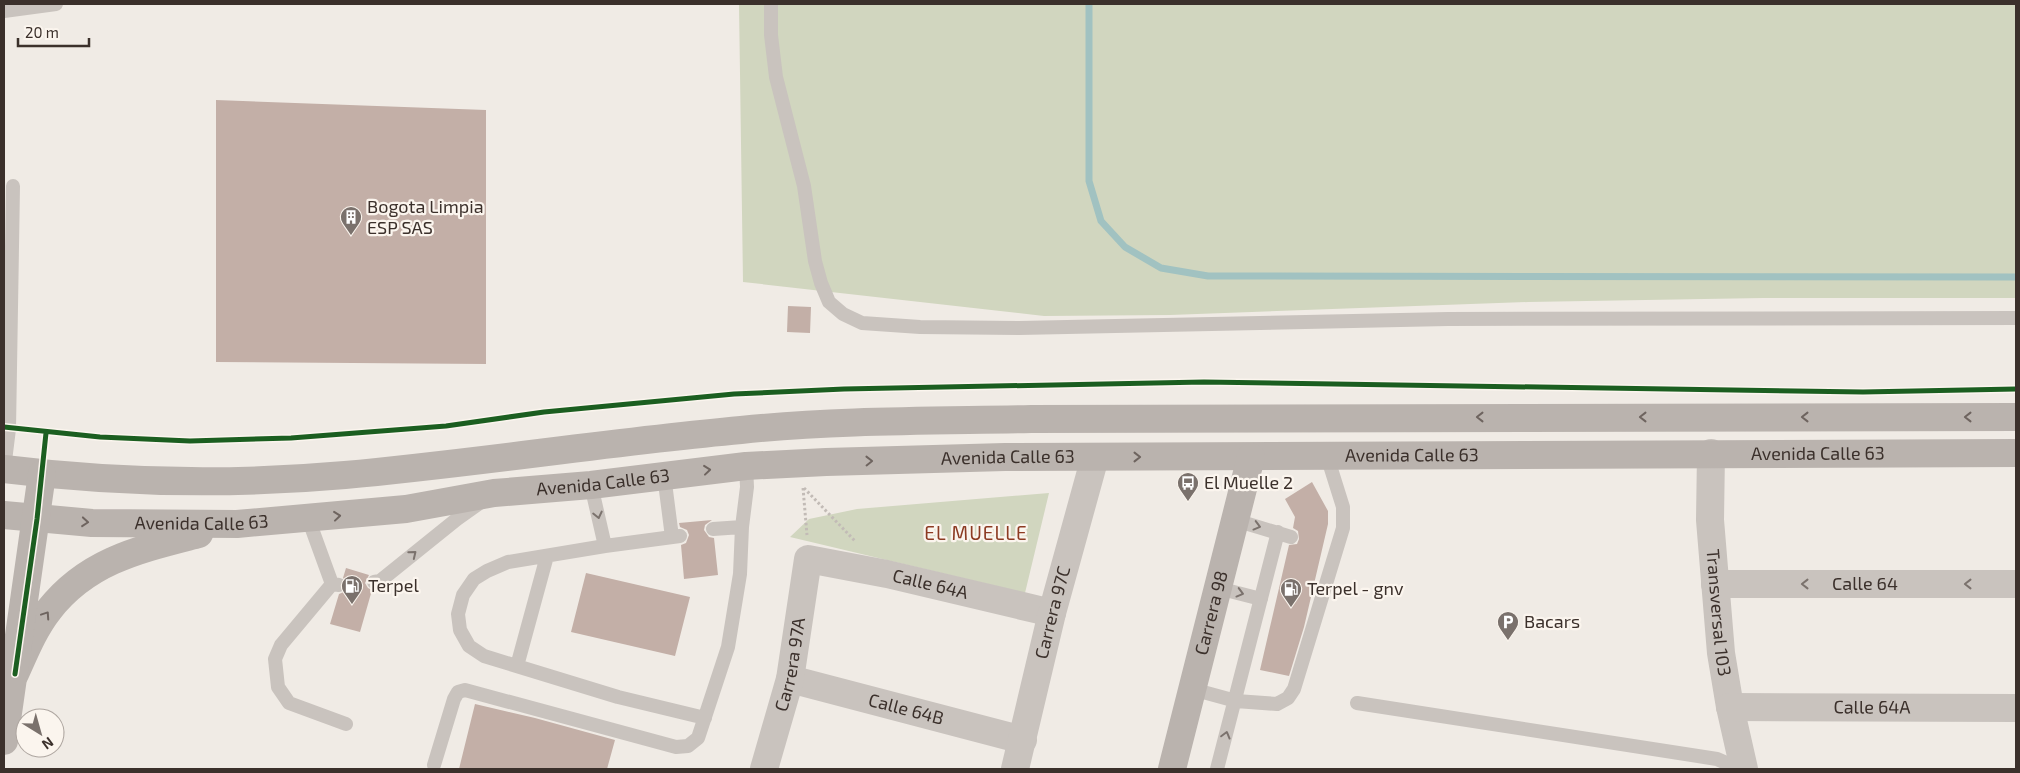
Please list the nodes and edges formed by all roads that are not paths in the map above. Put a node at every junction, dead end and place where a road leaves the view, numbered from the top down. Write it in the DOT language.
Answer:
graph roads {
  1 [pos="56,4"];
  2 [pos="771,4"];
  3 [pos="4,11"];
  4 [pos="12,186"];
  5 [pos="2016,318"];
  6 [pos="7,397"];
  7 [pos="2016,416"];
  8 [pos="1711,453"];
  9 [pos="2016,453"];
  10 [pos="1327,456"];
  11 [pos="1095,457"];
  12 [pos="1251,457"];
  13 [pos="746,466"];
  14 [pos="4,469"];
  15 [pos="42,474"];
  16 [pos="664,475"];
  17 [pos="591,485"];
  18 [pos="494,493"];
  19 [pos="4,515"];
  20 [pos="308,518"];
  21 [pos="37,519"];
  22 [pos="1235,520"];
  23 [pos="237,524"];
  24 [pos="742,527"];
  25 [pos="713,529"];
  26 [pos="605,546"];
  27 [pos="547,556"];
  28 [pos="808,559"];
  29 [pos="374,582"];
  30 [pos="1715,584"];
  31 [pos="2016,584"];
  32 [pos="1218,588"];
  33 [pos="1261,599"];
  34 [pos="1052,613"];
  35 [pos="517,666"];
  36 [pos="14,674"];
  37 [pos="790,679"];
  38 [pos="1192,689"];
  39 [pos="1236,701"];
  40 [pos="1358,703"];
  41 [pos="1730,707"];
  42 [pos="2016,708"];
  43 [pos="705,718"];
  44 [pos="346,724"];
  45 [pos="1023,740"];
  46 [pos="4,741"];
  47 [pos="434,765"];
  48 [pos="1743,768"];
  49 [pos="764,769"];
  50 [pos="1015,769"];
  51 [pos="1172,769"];
  52 [pos="1217,769"];
  1 -- 3 [label="lane"];
  2 -- 5 [label="lane"];
  4 -- 6 [label="lane"];
  6 -- 14 [label="lane"];
  7 -- 15 [label="main road, Avenida Calle 63, one-way"];
  8 -- 9 [label="main road, Avenida Calle 63"];
  8 -- 10 [label="main road, Avenida Calle 63"];
  8 -- 30 [label="street, Transversal 103"];
  10 -- 12 [label="main road, Avenida Calle 63"];
  10 -- 39 [label="lane"];
  11 -- 12 [label="main road, Avenida Calle 63, one-way"];
  13 -- 11 [label="main road, Avenida Calle 63, one-way"];
  11 -- 34 [label="street, Carrera 97C"];
  12 -- 22 [label="main road, Carrera 98"];
  16 -- 13 [label="main road, Avenida Calle 63, one-way"];
  13 -- 24 [label="lane"];
  14 -- 15 [label="main road, Avenida Calle 63"];
  15 -- 21 [label="main road"];
  16 -- 17 [label="main road, Avenida Calle 63"];
  16 -- 26 [label="lane"];
  17 -- 18 [label="main road, Avenida Calle 63"];
  17 -- 26 [label="lane, one-way"];
  20 -- 18 [label="main road, Avenida Calle 63, one-way"];
  29 -- 18 [label="lane, one-way"];
  19 -- 21 [label="main road, Avenida Calle 63"];
  20 -- 23 [label="main road, Avenida Calle 63"];
  20 -- 44 [label="lane"];
  21 -- 23 [label="main road, Avenida Calle 63, one-way"];
  21 -- 36 [label="main road"];
  22 -- 32 [label="main road, Carrera 98"];
  22 -- 33 [label="lane, one-way"];
  36 -- 23 [label="main road, one-way"];
  24 -- 25 [label="lane"];
  24 -- 43 [label="lane"];
  26 -- 27 [label="lane"];
  27 -- 35 [label="lane"];
  27 -- 35 [label="lane"];
  28 -- 34 [label="street, Calle 64A"];
  28 -- 37 [label="street, Carrera 97A"];
  31 -- 30 [label="street, Calle 64, one-way"];
  30 -- 41 [label="street, Transversal 103"];
  32 -- 33 [label="lane, one-way"];
  32 -- 38 [label="main road, Carrera 98"];
  33 -- 39 [label="lane"];
  34 -- 45 [label="street, Carrera 97C"];
  35 -- 43 [label="lane"];
  36 -- 46 [label="main road"];
  37 -- 45 [label="street, Calle 64B"];
  37 -- 49 [label="street, Carrera 97A"];
  38 -- 39 [label="lane"];
  38 -- 51 [label="main road, Carrera 98"];
  52 -- 39 [label="lane, one-way"];
  40 -- 48 [label="lane"];
  41 -- 42 [label="street, Calle 64A"];
  41 -- 48 [label="street, Transversal 103"];
  43 -- 47 [label="lane"];
  45 -- 50 [label="street, Carrera 97C"];
}
